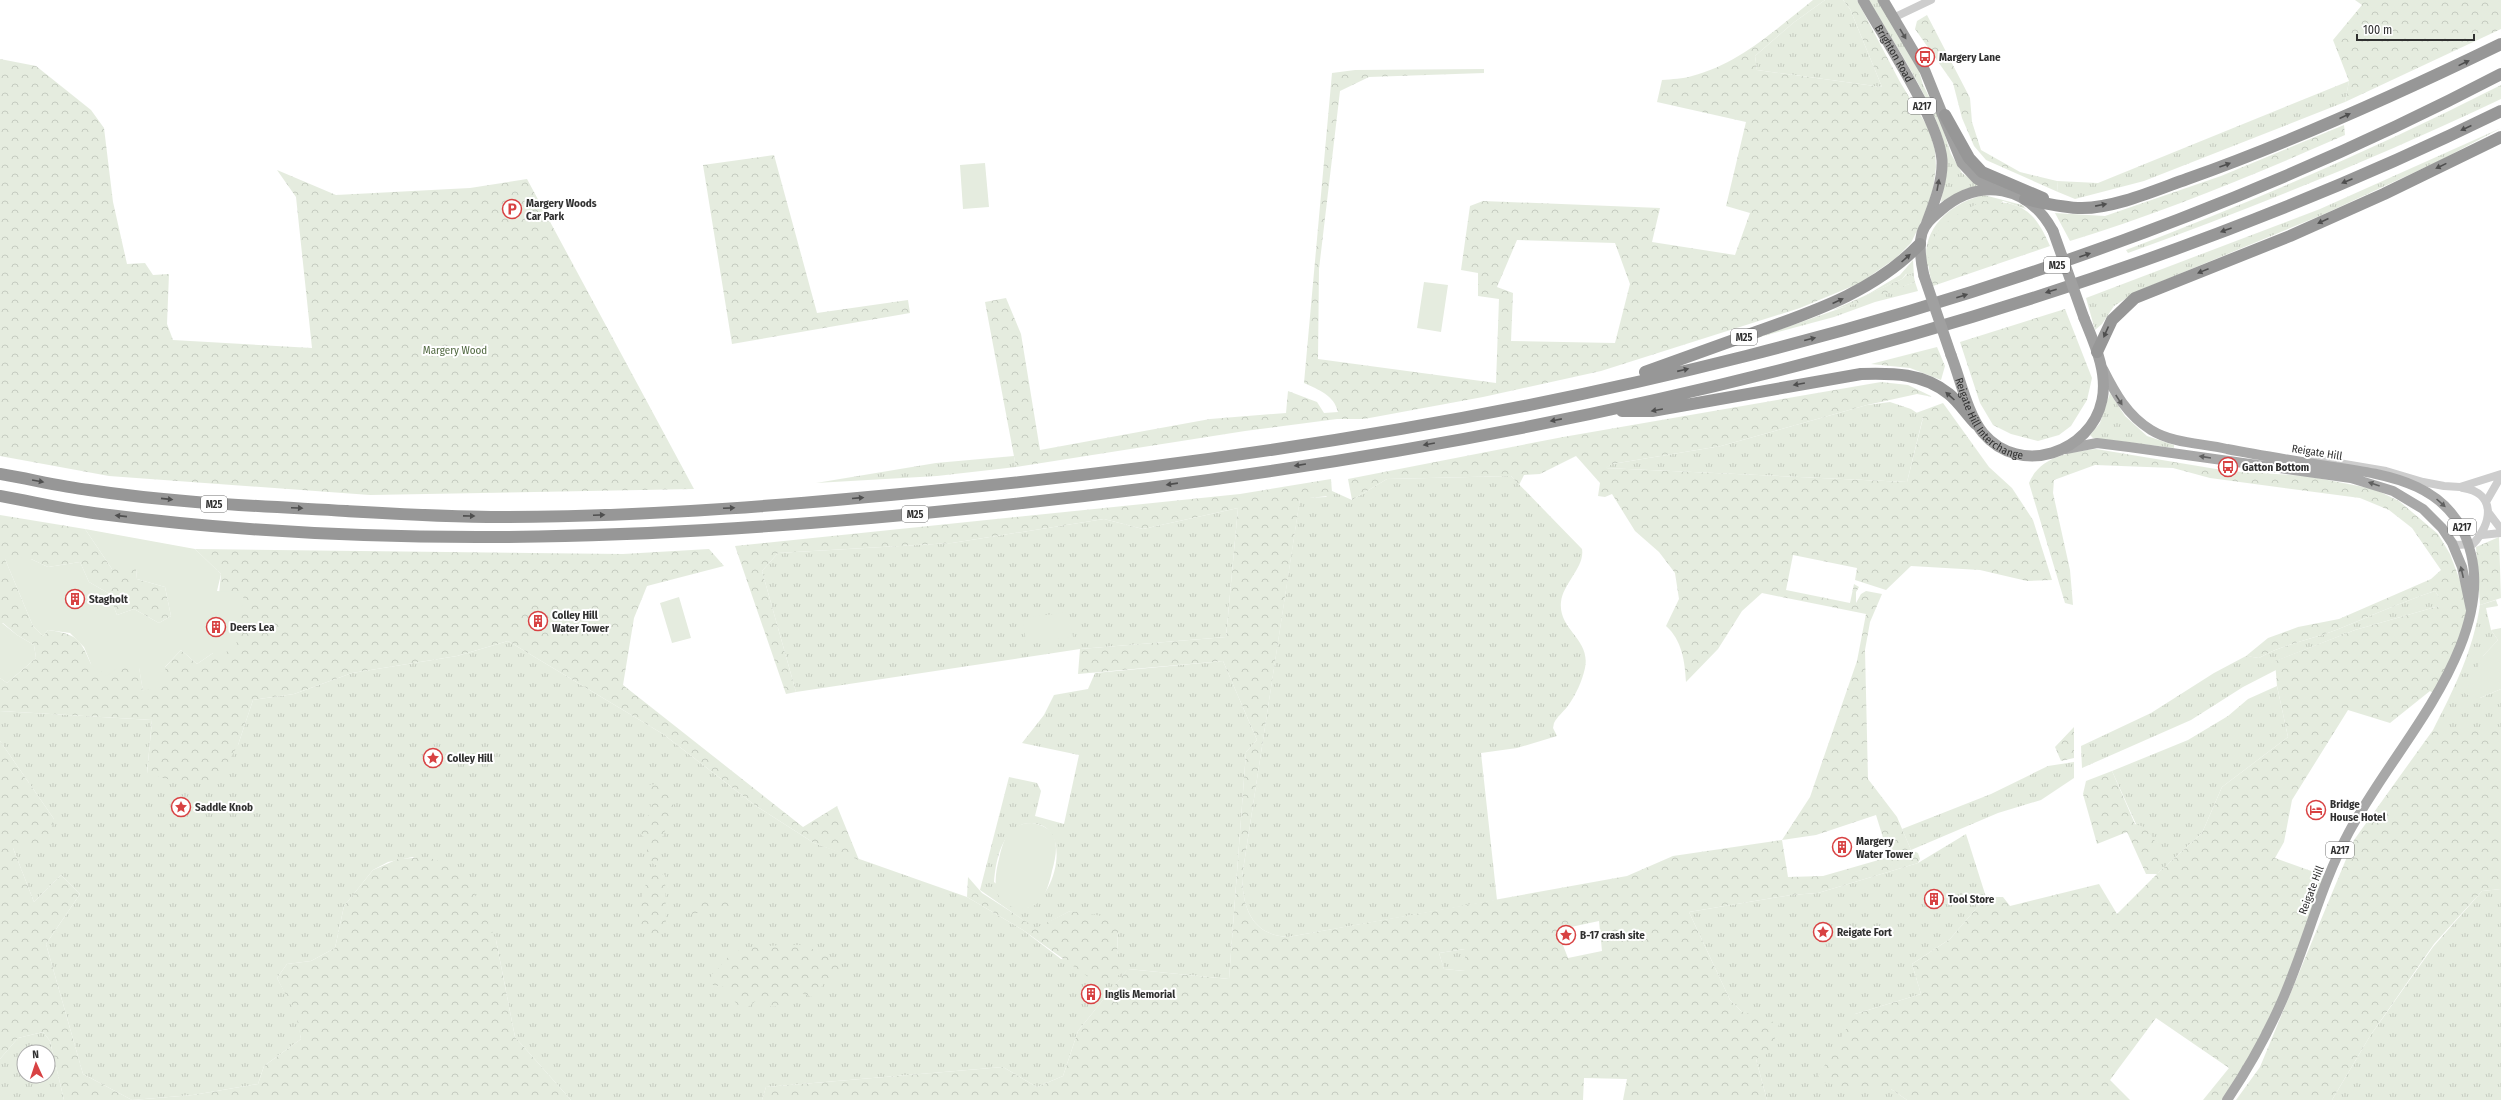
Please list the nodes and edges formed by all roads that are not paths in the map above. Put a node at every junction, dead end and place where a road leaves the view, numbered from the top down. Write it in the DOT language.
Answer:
graph roads {
  1 [pos="1863,0"];
  2 [pos="1883,0"];
  3 [pos="1931,0"];
  4 [pos="1894,18"];
  5 [pos="2501,44"];
  6 [pos="2501,74"];
  7 [pos="2501,111"];
  8 [pos="1945,115"];
  9 [pos="2501,137"];
  10 [pos="1995,189"];
  11 [pos="2025,199"];
  12 [pos="2063,206"];
  13 [pos="1927,222"];
  14 [pos="1920,244"];
  15 [pos="2097,352"];
  16 [pos="2101,365"];
  17 [pos="1591,391"];
  18 [pos="1595,412"];
  19 [pos="1976,424"];
  20 [pos="2229,449"];
  21 [pos="2065,450"];
  22 [pos="0,474"];
  23 [pos="2501,475"];
  24 [pos="2460,487"];
  25 [pos="0,496"];
  26 [pos="2486,502"];
  27 [pos="2488,512"];
  28 [pos="2501,529"];
  29 [pos="2501,533"];
  30 [pos="2482,535"];
  31 [pos="2452,543"];
  32 [pos="2470,546"];
  33 [pos="2471,610"];
  34 [pos="2227,1100"];
  13 -- 1 [label="highway, Brighton Road / A217, one-way"];
  2 -- 4 [label="highway, Brighton Road / A217"];
  3 -- 4 [label="street"];
  4 -- 8 [label="highway, Brighton Road / A217, one-way"];
  12 -- 5 [label="highway, one-way"];
  17 -- 6 [label="highway, M25, one-way"];
  7 -- 18 [label="highway, M25, one-way"];
  8 -- 10 [label="highway, Brighton Road / A217"];
  8 -- 12 [label="highway"];
  9 -- 15 [label="highway, one-way"];
  10 -- 11 [label="highway"];
  10 -- 13 [label="highway"];
  11 -- 12 [label="highway"];
  11 -- 15 [label="highway, bridge"];
  13 -- 14 [label="highway, Reigate Hill Interchange"];
  17 -- 14 [label="highway, M25, one-way"];
  14 -- 19 [label="highway, Reigate Hill Interchange, bridge"];
  15 -- 16 [label="highway"];
  16 -- 20 [label="main road, Reigate Hill / A217, one-way"];
  16 -- 21 [label="highway"];
  22 -- 17 [label="highway, M25, one-way"];
  19 -- 18 [label="highway, M25, one-way"];
  18 -- 25 [label="highway, M25, one-way"];
  19 -- 21 [label="highway, Reigate Hill Interchange"];
  20 -- 24 [label="street"];
  20 -- 32 [label="main road, Reigate Hill / A217, one-way"];
  31 -- 21 [label="main road, Reigate Hill / A217, one-way"];
  23 -- 24 [label="street"];
  23 -- 26 [label="street"];
  24 -- 26 [label="street"];
  26 -- 27 [label="street"];
  27 -- 28 [label="street"];
  27 -- 30 [label="street"];
  29 -- 30 [label="street"];
  30 -- 32 [label="street"];
  31 -- 32 [label="street"];
  33 -- 31 [label="main road, Reigate Hill / A217, one-way"];
  32 -- 33 [label="main road, Reigate Hill / A217"];
  33 -- 34 [label="main road, Reigate Hill / A217"];
}
